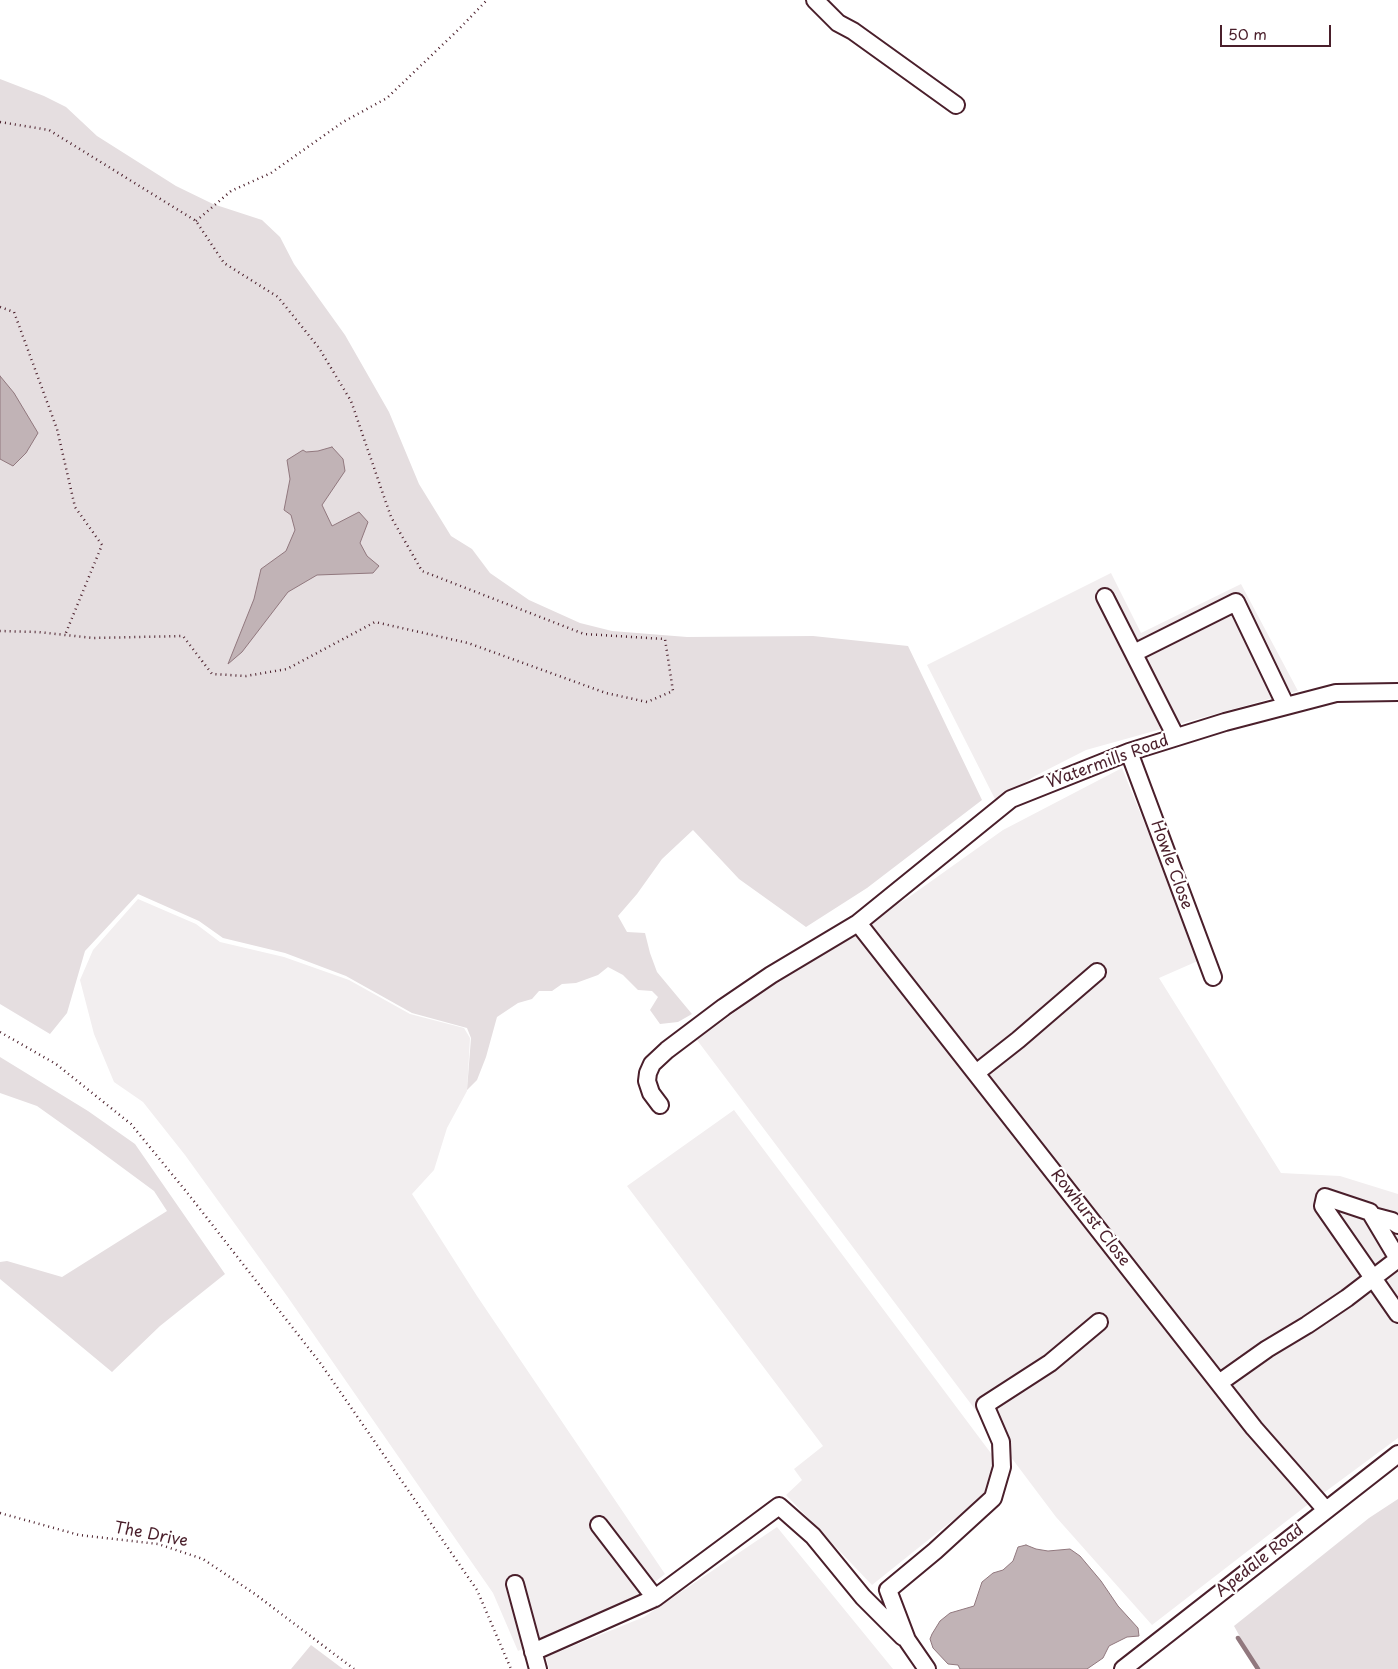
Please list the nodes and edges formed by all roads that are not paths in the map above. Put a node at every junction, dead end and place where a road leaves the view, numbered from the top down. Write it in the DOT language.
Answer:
graph roads {
  1 [pos="815,0"];
  2 [pos="956,105"];
  3 [pos="1105,596"];
  4 [pos="1134,653"];
  5 [pos="1398,692"];
  6 [pos="1286,706"];
  7 [pos="1176,737"];
  8 [pos="1129,752"];
  9 [pos="858,922"];
  10 [pos="1097,972"];
  11 [pos="1213,977"];
  12 [pos="976,1072"];
  13 [pos="660,1106"];
  14 [pos="1373,1216"];
  15 [pos="1398,1225"];
  16 [pos="1398,1259"];
  17 [pos="1374,1278"];
  18 [pos="1398,1314"];
  19 [pos="1099,1322"];
  20 [pos="1219,1384"];
  21 [pos="1398,1454"];
  22 [pos="1326,1510"];
  23 [pos="599,1524"];
  24 [pos="515,1584"];
  25 [pos="655,1598"];
  26 [pos="907,1640"];
  27 [pos="533,1652"];
  28 [pos="538,1669"];
  29 [pos="927,1669"];
  30 [pos="1123,1669"];
  1 -- 2 [label="street"];
  3 -- 4 [label="street"];
  4 -- 6 [label="street"];
  4 -- 7 [label="street"];
  5 -- 6 [label="street, Watermills Road"];
  6 -- 7 [label="street, Watermills Road"];
  7 -- 8 [label="street, Watermills Road"];
  8 -- 9 [label="street, Watermills Road"];
  8 -- 11 [label="street, Howle Close"];
  9 -- 12 [label="street, Rowhurst Close"];
  9 -- 13 [label="street, Watermills Road"];
  10 -- 12 [label="street"];
  12 -- 20 [label="street, Rowhurst Close"];
  14 -- 15 [label="street"];
  14 -- 16 [label="street"];
  14 -- 17 [label="street"];
  16 -- 17 [label="street"];
  17 -- 18 [label="street"];
  17 -- 20 [label="street"];
  19 -- 26 [label="street"];
  20 -- 22 [label="street, Rowhurst Close"];
  21 -- 22 [label="street, Apedale Road"];
  22 -- 30 [label="street, Apedale Road"];
  23 -- 25 [label="street"];
  24 -- 27 [label="street"];
  25 -- 26 [label="street"];
  25 -- 27 [label="street"];
  26 -- 29 [label="street"];
  27 -- 28 [label="street"];
}
